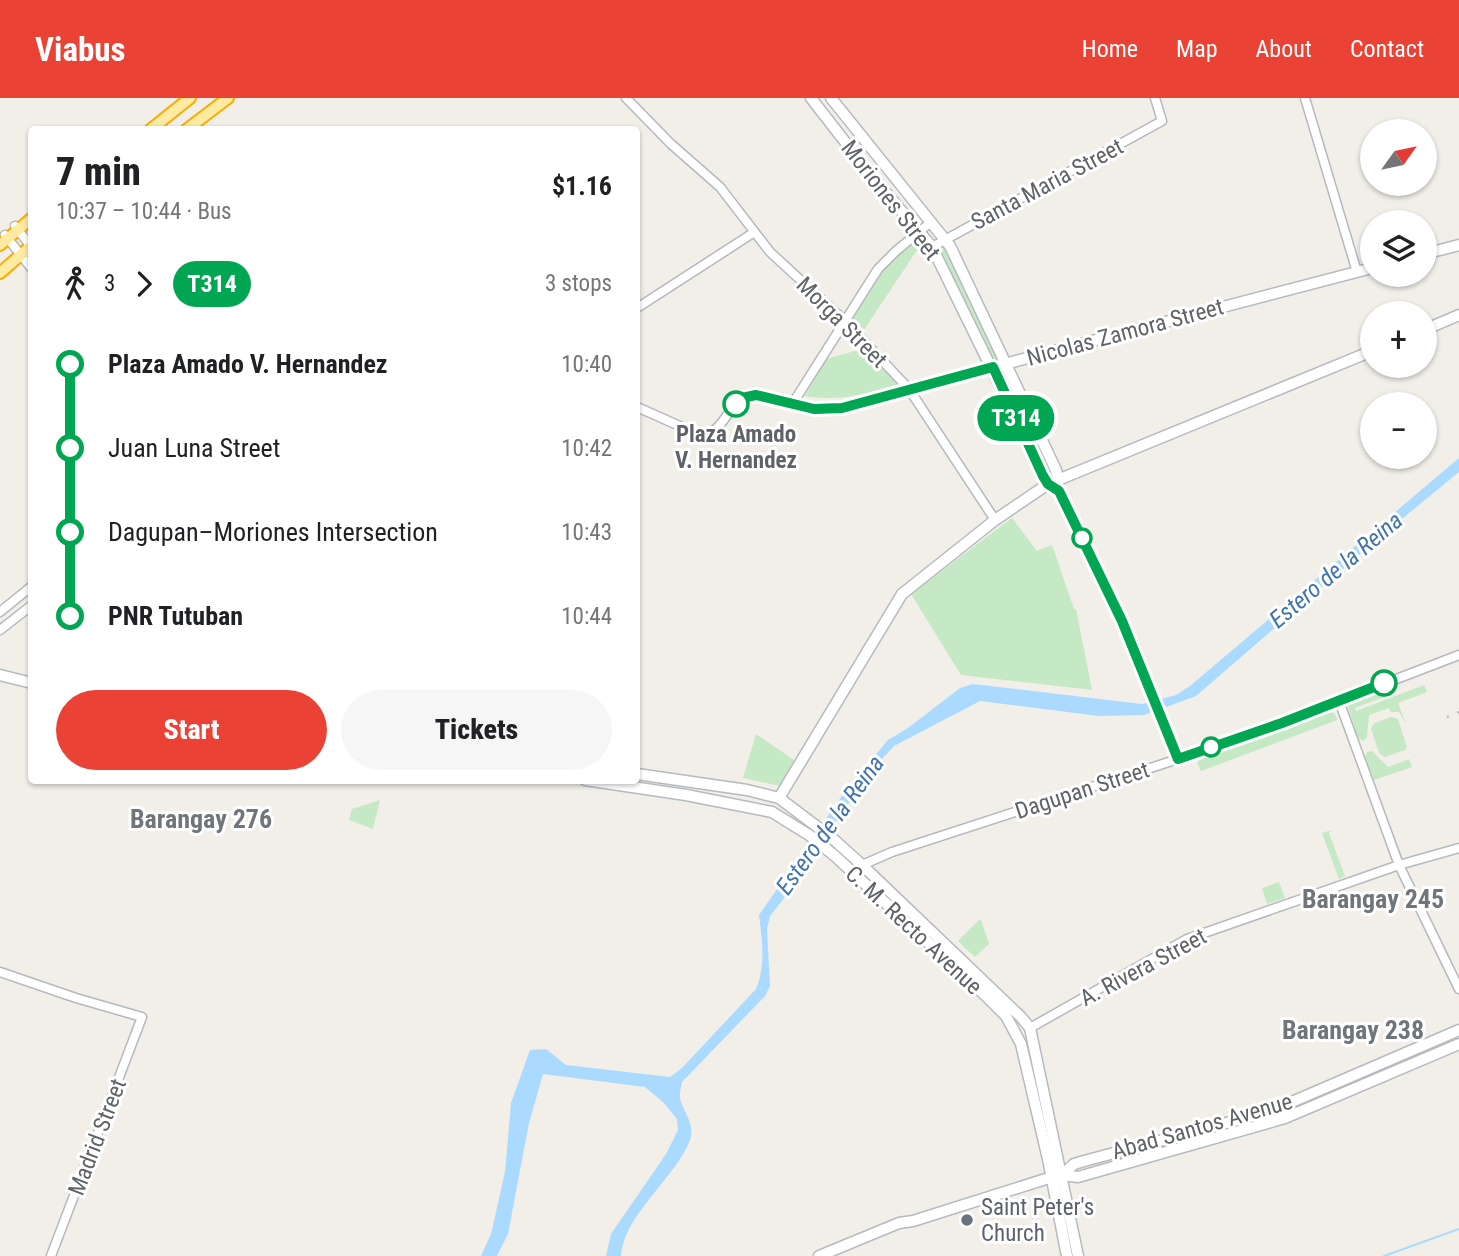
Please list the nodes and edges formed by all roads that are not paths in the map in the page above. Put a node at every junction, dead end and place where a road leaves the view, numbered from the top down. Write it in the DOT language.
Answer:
graph roads {
  1 [pos="190,98"];
  2 [pos="228,98"];
  3 [pos="626,98"];
  4 [pos="811,98"];
  5 [pos="831,98"];
  6 [pos="1155,98"];
  7 [pos="1305,98"];
  8 [pos="202,125"];
  9 [pos="155,126"];
  10 [pos="931,222"];
  11 [pos="22,224"];
  12 [pos="919,231"];
  13 [pos="753,233"];
  14 [pos="3,239"];
  15 [pos="946,239"];
  16 [pos="1459,245"];
  17 [pos="932,247"];
  18 [pos="28,249"];
  19 [pos="1437,251"];
  20 [pos="21,255"];
  21 [pos="28,264"];
  22 [pos="1360,271"];
  23 [pos="1357,272"];
  24 [pos="0,273"];
  25 [pos="640,306"];
  26 [pos="1459,316"];
  27 [pos="845,321"];
  28 [pos="1437,325"];
  29 [pos="1360,356"];
  30 [pos="1006,363"];
  31 [pos="993,367"];
  32 [pos="909,389"];
  33 [pos="793,403"];
  34 [pos="640,408"];
  35 [pos="1053,482"];
  36 [pos="995,520"];
  37 [pos="28,589"];
  38 [pos="19,596"];
  39 [pos="28,604"];
  40 [pos="28,608"];
  41 [pos="0,612"];
  42 [pos="0,630"];
  43 [pos="1459,655"];
  44 [pos="0,675"];
  45 [pos="28,682"];
  46 [pos="1339,701"];
  47 [pos="1178,759"];
  48 [pos="640,774"];
  49 [pos="612,784"];
  50 [pos="779,798"];
  51 [pos="1459,848"];
  52 [pos="862,865"];
  53 [pos="1399,865"];
  54 [pos="0,972"];
  55 [pos="1459,989"];
  56 [pos="1030,1028"];
  57 [pos="1459,1030"];
  58 [pos="1459,1044"];
  59 [pos="1057,1176"];
  60 [pos="913,1221"];
  61 [pos="51,1256"];
  62 [pos="819,1256"];
  63 [pos="834,1256"];
  64 [pos="1067,1256"];
  65 [pos="1079,1256"];
  1 -- 9 [label="highway"];
  2 -- 8 [label="highway"];
  3 -- 13 [label="street, Morga Street"];
  4 -- 12 [label="main road, Moriones Street"];
  5 -- 10 [label="main road, Moriones Street"];
  6 -- 15 [label="street, Santa Maria Street"];
  7 -- 23 [label="street"];
  10 -- 12 [label="street"];
  10 -- 15 [label="main road, Moriones Street"];
  11 -- 14 [label="highway"];
  12 -- 17 [label="main road, Moriones Street"];
  12 -- 27 [label="street"];
  13 -- 25 [label="street"];
  13 -- 27 [label="street, Morga Street"];
  14 -- 20 [label="street"];
  15 -- 17 [label="street, Santa Maria Street"];
  15 -- 30 [label="main road, Moriones Street"];
  16 -- 19 [label="main road"];
  17 -- 31 [label="main road, Moriones Street"];
  18 -- 20 [label="highway"];
  20 -- 21 [label="street"];
  20 -- 24 [label="highway"];
  22 -- 23 [label="main road, Nicolas Zamora Street"];
  23 -- 30 [label="main road, Nicolas Zamora Street"];
  26 -- 28 [label="main road"];
  27 -- 32 [label="street, Morga Street"];
  27 -- 33 [label="street"];
  29 -- 35 [label="main road"];
  30 -- 31 [label="main road, Nicolas Zamora Street"];
  30 -- 35 [label="main road, Moriones Street"];
  31 -- 32 [label="street, Nicolas Zamora Street"];
  31 -- 35 [label="main road, Moriones Street"];
  32 -- 33 [label="street, Nicolas Zamora Street"];
  32 -- 36 [label="street, Morga Street"];
  33 -- 34 [label="street, Nicolas Zamora Street"];
  35 -- 36 [label="main road"];
  35 -- 47 [label="street"];
  36 -- 50 [label="main road"];
  37 -- 38 [label="street"];
  38 -- 39 [label="street"];
  38 -- 41 [label="street"];
  40 -- 42 [label="street"];
  43 -- 46 [label="street, Dagupan Street"];
  44 -- 45 [label="main road"];
  46 -- 47 [label="street, Dagupan Street"];
  46 -- 53 [label="street"];
  47 -- 52 [label="street, Dagupan Street"];
  48 -- 50 [label="main road, C. M. Recto Avenue"];
  49 -- 59 [label="main road, C. M. Recto Avenue"];
  50 -- 52 [label="main road, C. M. Recto Avenue"];
  51 -- 53 [label="street, A. Rivera Street"];
  52 -- 56 [label="main road, C. M. Recto Avenue"];
  53 -- 55 [label="street"];
  53 -- 56 [label="street, A. Rivera Street"];
  54 -- 61 [label="street, Madrid Street"];
  56 -- 59 [label="main road, C. M. Recto Avenue"];
  57 -- 59 [label="main road, Abad Santos Avenue"];
  58 -- 59 [label="main road, Abad Santos Avenue"];
  59 -- 60 [label="main road"];
  59 -- 64 [label="main road, C. M. Recto Avenue"];
  59 -- 65 [label="main road, C. M. Recto Avenue"];
  60 -- 62 [label="main road"];
  60 -- 63 [label="main road"];
}
